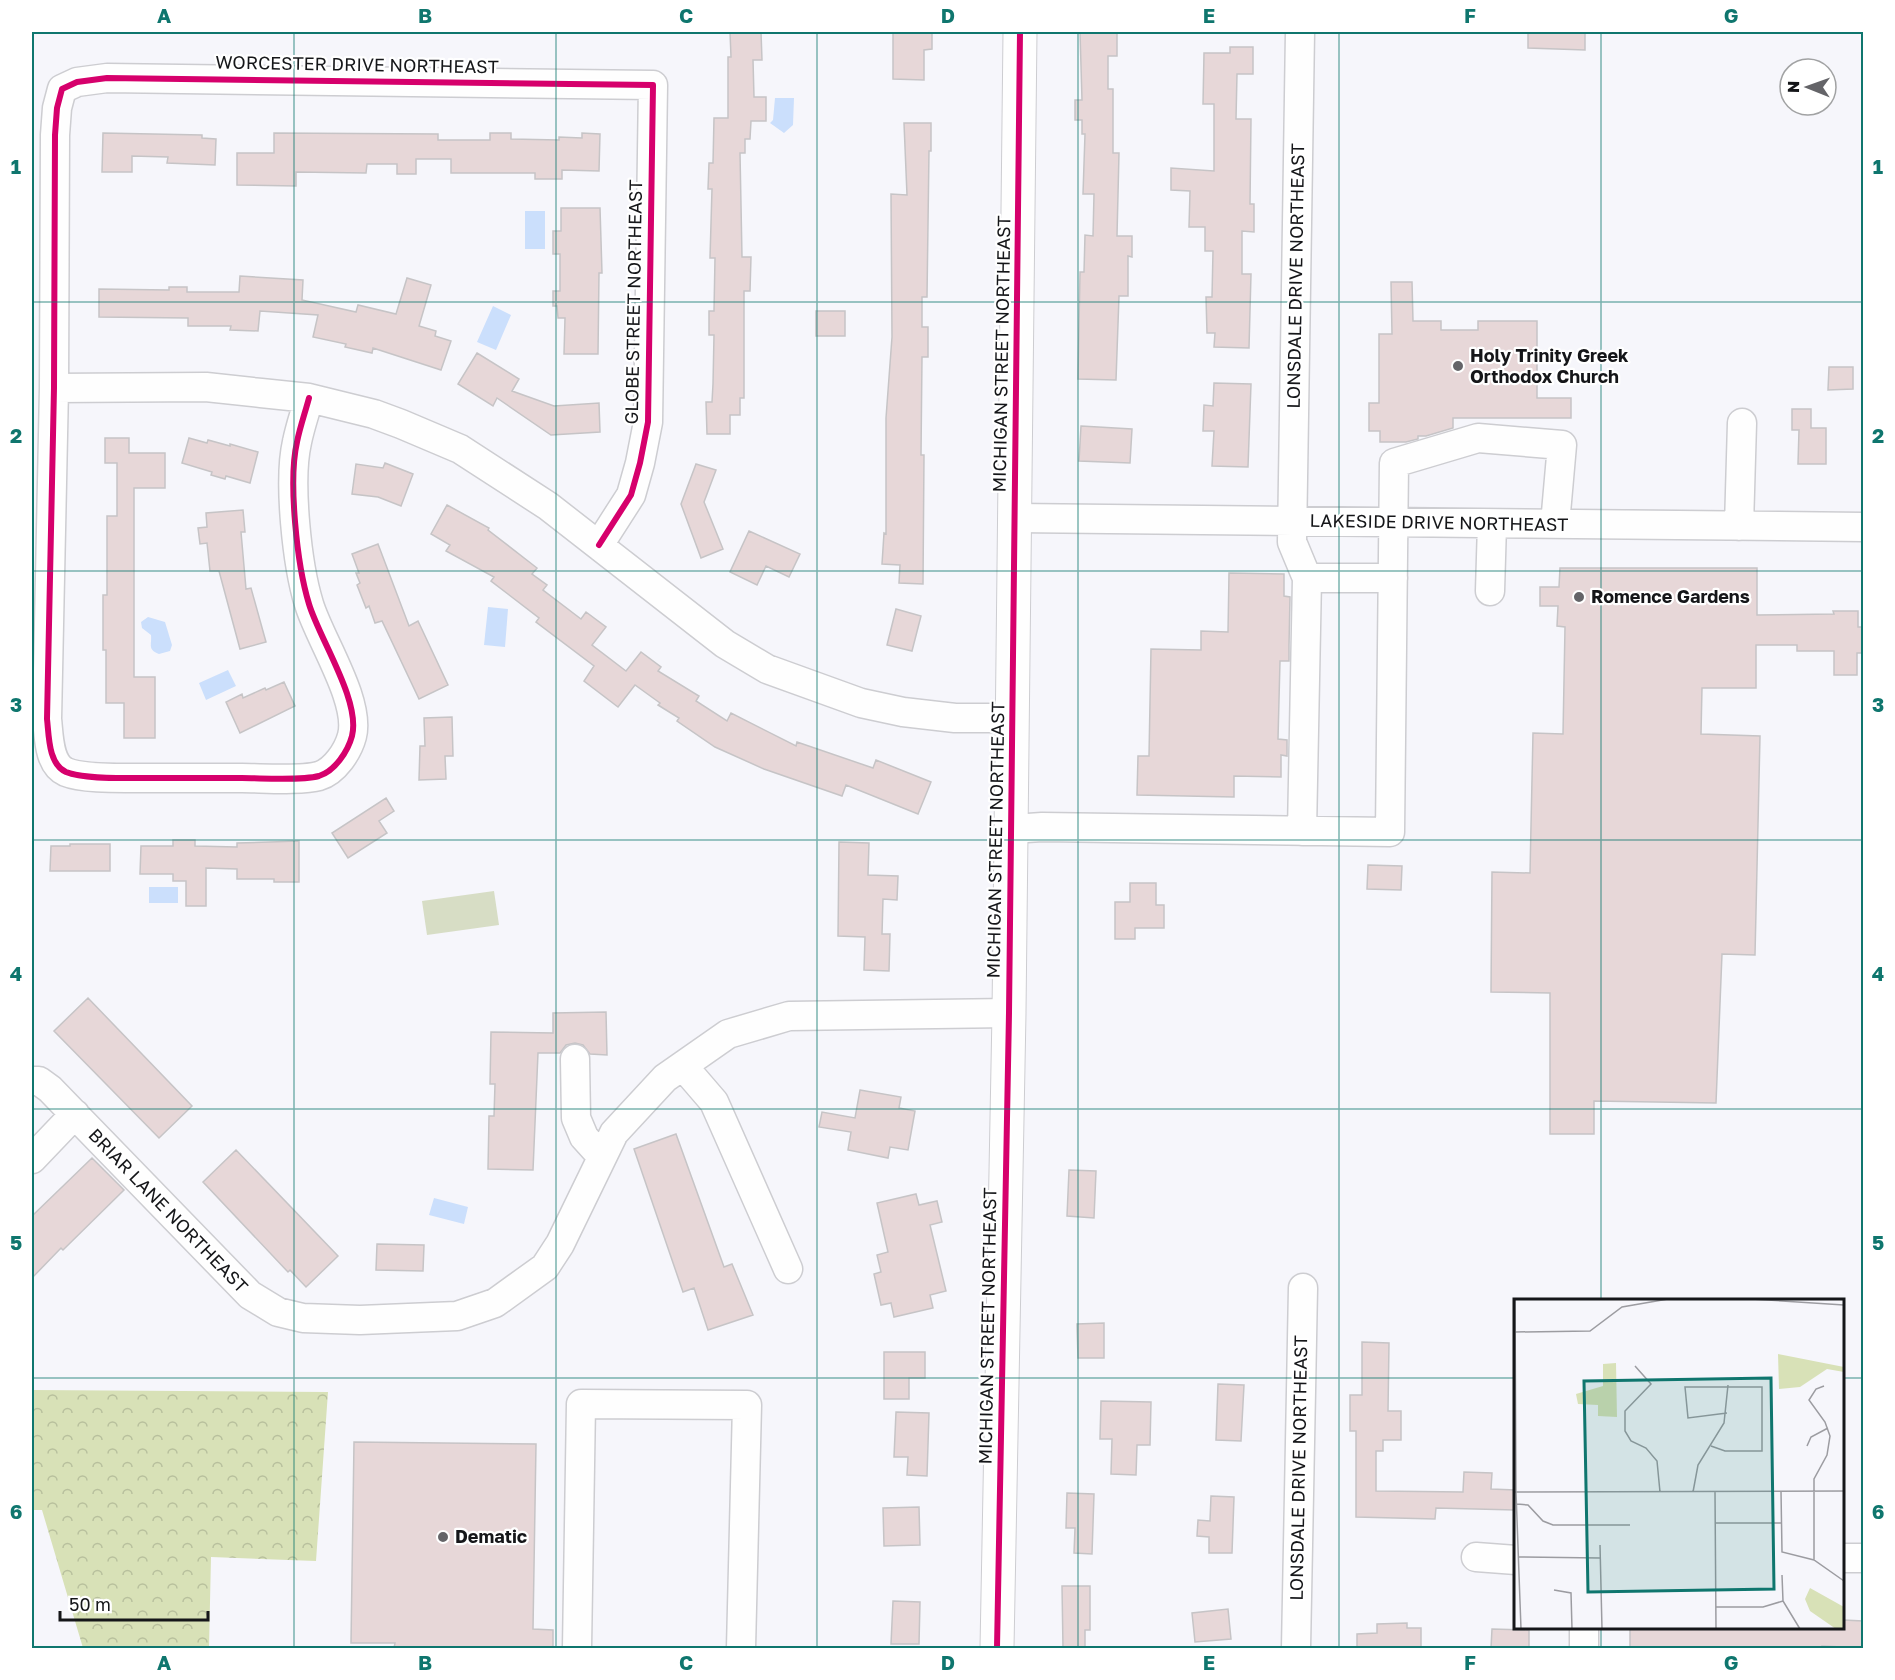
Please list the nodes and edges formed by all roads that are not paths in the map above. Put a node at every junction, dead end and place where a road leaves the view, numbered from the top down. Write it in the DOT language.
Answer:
graph roads {
  1 [pos="1020,32"];
  2 [pos="1300,32"];
  3 [pos="653,85"];
  4 [pos="54,388"];
  5 [pos="309,398"];
  6 [pos="1742,423"];
  7 [pos="1015,518"];
  8 [pos="1292,521"];
  9 [pos="1394,522"];
  10 [pos="1492,524"];
  11 [pos="1555,524"];
  12 [pos="1739,526"];
  13 [pos="1863,527"];
  14 [pos="599,545"];
  15 [pos="1307,578"];
  16 [pos="1393,578"];
  17 [pos="1491,591"];
  18 [pos="1012,718"];
  19 [pos="1011,829"];
  20 [pos="1302,831"];
  21 [pos="1010,1013"];
  22 [pos="575,1059"];
  23 [pos="683,1066"];
  24 [pos="32,1081"];
  25 [pos="75,1114"];
  26 [pos="602,1157"];
  27 [pos="32,1159"];
  28 [pos="788,1269"];
  29 [pos="1302,1288"];
  30 [pos="1476,1557"];
  31 [pos="1844,1558"];
  32 [pos="1863,1558"];
  33 [pos="1514,1560"];
  34 [pos="1584,1629"];
  35 [pos="576,1648"];
  36 [pos="741,1648"];
  37 [pos="997,1648"];
  38 [pos="1296,1648"];
  39 [pos="1584,1648"];
  1 -- 7 [label="main road, MICHIGAN STREET NORTHEAST"];
  2 -- 8 [label="street, LONSDALE DRIVE NORTHEAST"];
  3 -- 4 [label="street, WORCESTER DRIVE NORTHEAST"];
  3 -- 14 [label="street, GLOBE STREET NORTHEAST"];
  4 -- 5 [label="street"];
  4 -- 5 [label="street"];
  5 -- 14 [label="street"];
  6 -- 12 [label="street"];
  7 -- 8 [label="street, LAKESIDE DRIVE NORTHEAST"];
  7 -- 18 [label="main road, MICHIGAN STREET NORTHEAST"];
  8 -- 9 [label="street, LAKESIDE DRIVE NORTHEAST"];
  8 -- 15 [label="street, LONSDALE DRIVE NORTHEAST"];
  9 -- 10 [label="street, LAKESIDE DRIVE NORTHEAST"];
  9 -- 11 [label="street"];
  9 -- 16 [label="street"];
  10 -- 11 [label="street, LAKESIDE DRIVE NORTHEAST"];
  10 -- 17 [label="street"];
  11 -- 12 [label="street, LAKESIDE DRIVE NORTHEAST"];
  12 -- 13 [label="street, LAKESIDE DRIVE NORTHEAST"];
  14 -- 18 [label="street"];
  15 -- 16 [label="street"];
  15 -- 20 [label="street"];
  16 -- 20 [label="street"];
  18 -- 19 [label="main road, MICHIGAN STREET NORTHEAST"];
  19 -- 20 [label="street"];
  19 -- 21 [label="main road, MICHIGAN STREET NORTHEAST"];
  21 -- 23 [label="street, BRIAR LANE NORTHEAST"];
  21 -- 37 [label="main road, MICHIGAN STREET NORTHEAST"];
  22 -- 26 [label="street"];
  23 -- 26 [label="street, BRIAR LANE NORTHEAST"];
  23 -- 28 [label="street"];
  24 -- 25 [label="street, BRIAR LANE NORTHEAST"];
  25 -- 26 [label="street, BRIAR LANE NORTHEAST"];
  25 -- 27 [label="street"];
  29 -- 38 [label="street, LONSDALE DRIVE NORTHEAST"];
  30 -- 33 [label="street"];
  31 -- 32 [label="street"];
  34 -- 39 [label="street"];
  35 -- 36 [label="street"];
}
